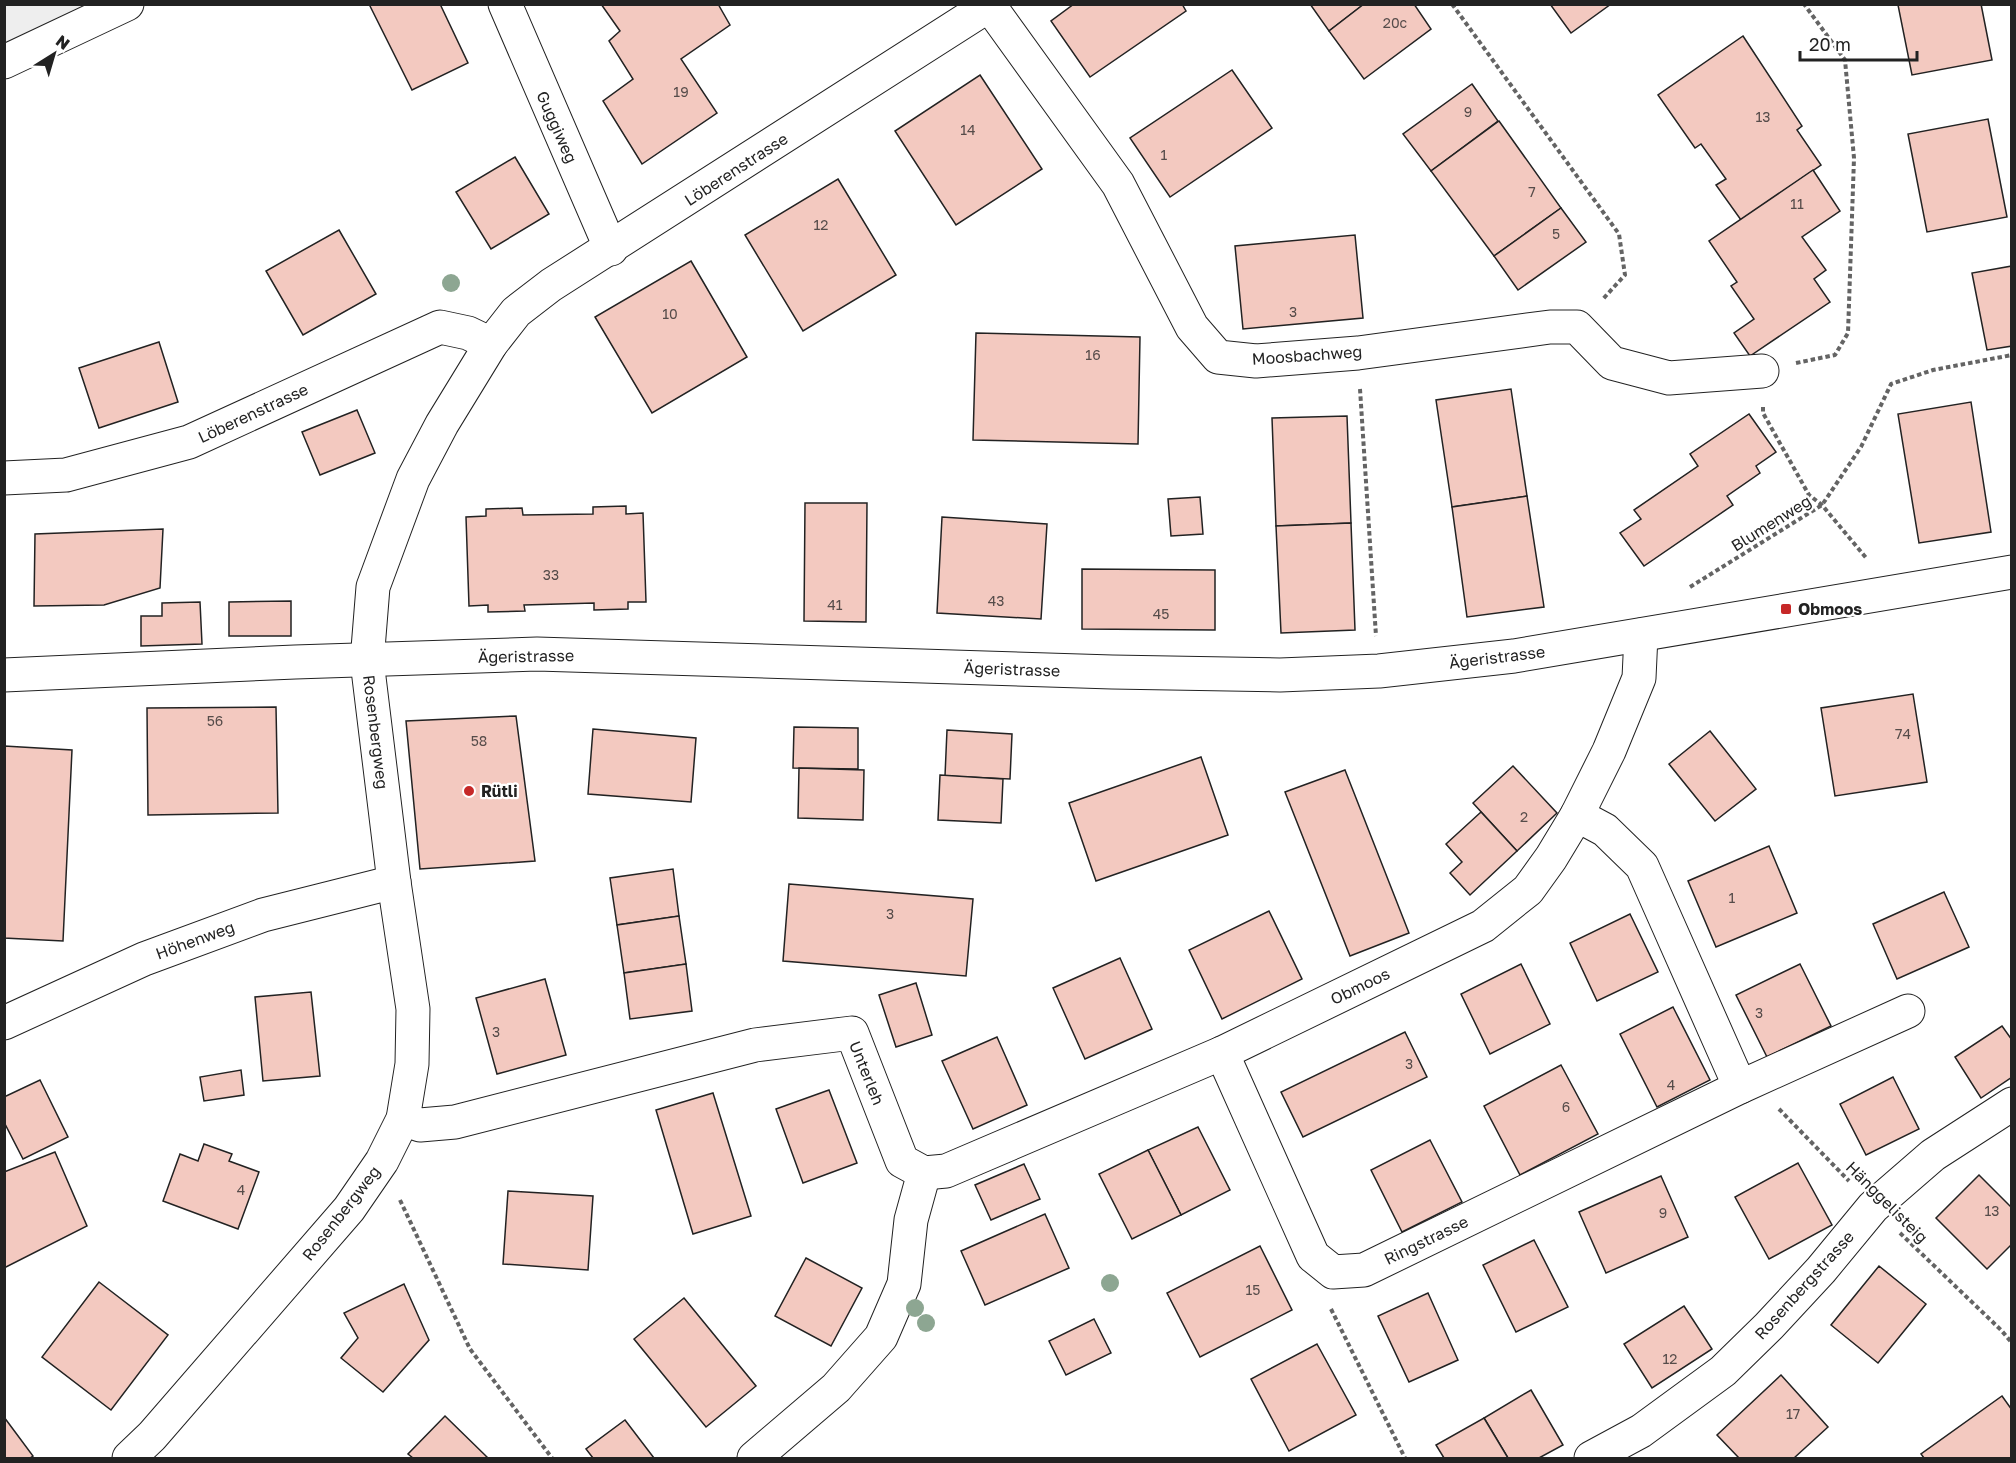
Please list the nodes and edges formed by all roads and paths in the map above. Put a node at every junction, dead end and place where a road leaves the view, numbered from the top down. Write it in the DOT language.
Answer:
graph roads {
  1 [pos="127,4"];
  2 [pos="505,4"];
  3 [pos="1452,4"];
  4 [pos="1804,4"];
  5 [pos="990,5"];
  6 [pos="4,62"];
  7 [pos="611,249"];
  8 [pos="1577,327"];
  9 [pos="490,344"];
  10 [pos="1358,353"];
  11 [pos="2012,355"];
  12 [pos="1762,371"];
  13 [pos="1763,413"];
  14 [pos="4,478"];
  15 [pos="1822,505"];
  16 [pos="1874,567"];
  17 [pos="2012,572"];
  18 [pos="1681,592"];
  19 [pos="1641,635"];
  20 [pos="367,661"];
  21 [pos="1378,672"];
  22 [pos="4,675"];
  23 [pos="1577,815"];
  24 [pos="394,882"];
  25 [pos="1908,1011"];
  26 [pos="4,1023"];
  27 [pos="1222,1053"];
  28 [pos="1740,1087"];
  29 [pos="2012,1104"];
  30 [pos="403,1119"];
  31 [pos="382,1161"];
  32 [pos="924,1173"];
  33 [pos="1873,1207"];
  34 [pos="1328,1303"];
  35 [pos="2012,1343"];
  36 [pos="129,1458"];
  37 [pos="552,1458"];
  38 [pos="754,1458"];
  39 [pos="1405,1458"];
  40 [pos="1591,1458"];
  1 -- 6 [label="street"];
  2 -- 7 [label="street, Guggiweg"];
  3 -- 8 [label="path"];
  4 -- 12 [label="path"];
  5 -- 7 [label="street, Löberenstrasse"];
  5 -- 10 [label="street, Moosbachweg"];
  7 -- 9 [label="street, Löberenstrasse"];
  8 -- 10 [label="street, Moosbachweg"];
  8 -- 12 [label="street"];
  9 -- 14 [label="street, Löberenstrasse"];
  9 -- 20 [label="street, Löberenstrasse"];
  10 -- 21 [label="path"];
  11 -- 15 [label="path, Blumenweg"];
  13 -- 15 [label="path"];
  15 -- 16 [label="path"];
  15 -- 18 [label="path, Blumenweg"];
  17 -- 19 [label="street, Ägeristrasse"];
  19 -- 21 [label="street, Ägeristrasse"];
  19 -- 23 [label="street, Obmoos"];
  20 -- 21 [label="street, Ägeristrasse"];
  20 -- 22 [label="street, Ägeristrasse"];
  20 -- 24 [label="street, Rosenbergweg"];
  23 -- 27 [label="street, Obmoos"];
  23 -- 28 [label="street"];
  24 -- 26 [label="street, Höhenweg"];
  24 -- 30 [label="street, Rosenbergweg"];
  25 -- 28 [label="street, Ringstrasse"];
  27 -- 28 [label="street, Ringstrasse"];
  27 -- 32 [label="street, Obmoos"];
  28 -- 33 [label="path, Hänggelisteig"];
  29 -- 33 [label="street, Rosenbergstrasse"];
  30 -- 31 [label="street, Rosenbergweg"];
  30 -- 32 [label="street, Unterleh"];
  31 -- 36 [label="street, Rosenbergweg"];
  31 -- 37 [label="path"];
  32 -- 38 [label="street"];
  33 -- 35 [label="path, Hänggelisteig"];
  33 -- 40 [label="street, Rosenbergstrasse"];
  34 -- 39 [label="path"];
}
